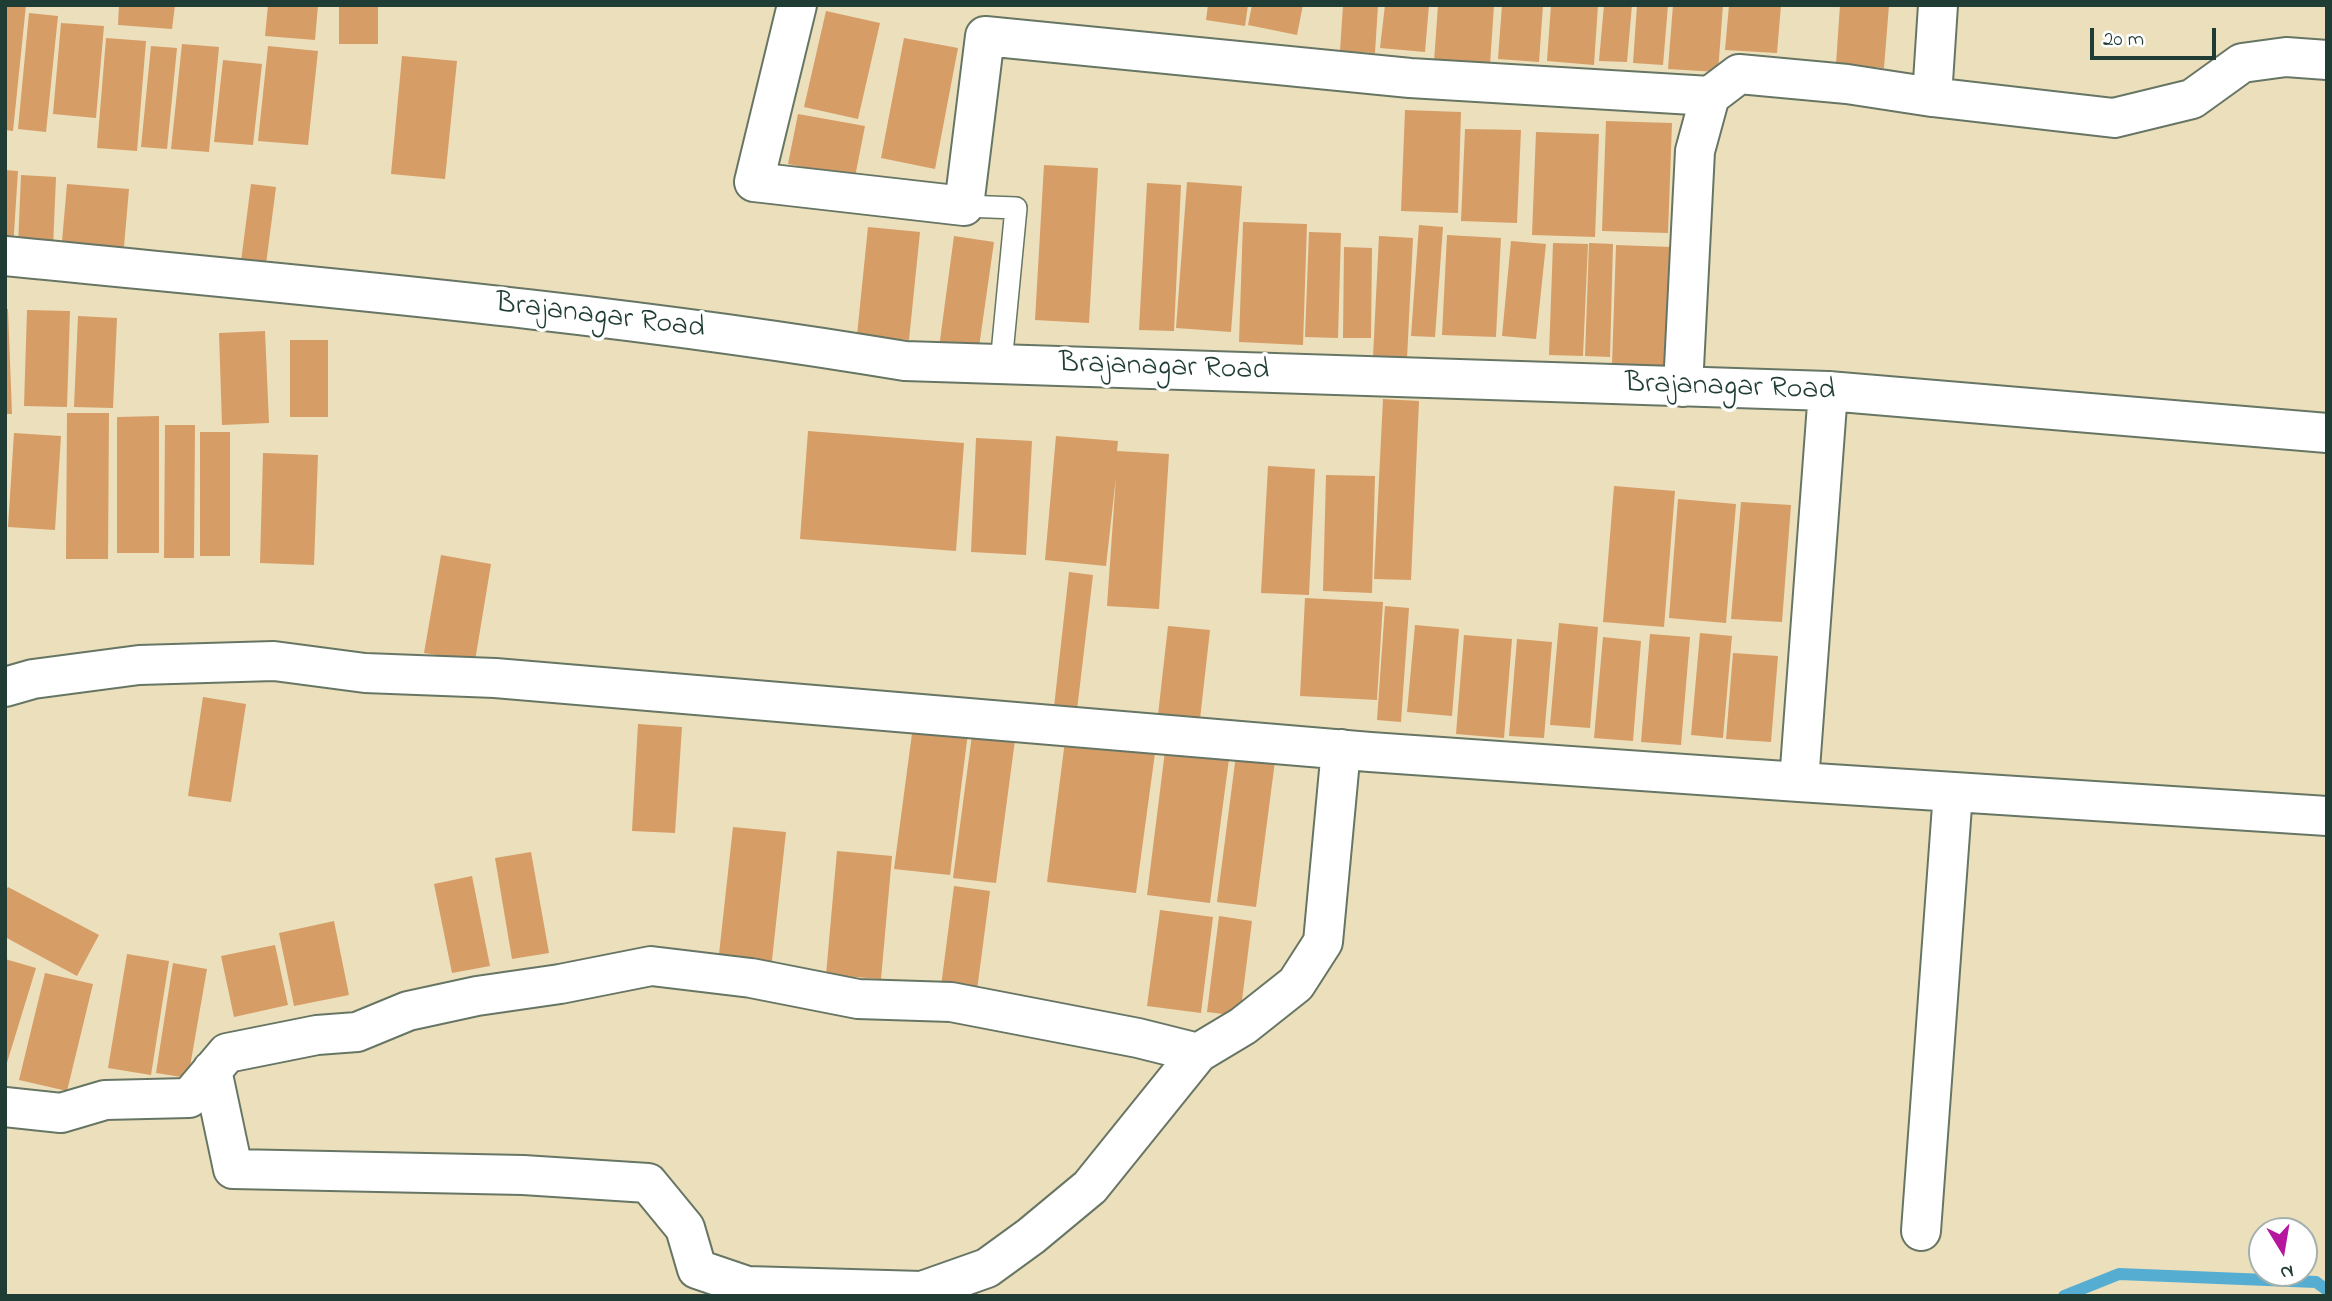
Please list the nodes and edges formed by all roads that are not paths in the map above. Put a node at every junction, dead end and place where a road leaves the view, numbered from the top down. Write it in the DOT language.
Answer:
graph roads {
  1 [pos="797,5"];
  2 [pos="1938,5"];
  3 [pos="2327,60"];
  4 [pos="1710,96"];
  5 [pos="1932,97"];
  6 [pos="964,206"];
  7 [pos="5,256"];
  8 [pos="1000,364"];
  9 [pos="1684,387"];
  10 [pos="1828,391"];
  11 [pos="2327,433"];
  12 [pos="5,687"];
  13 [pos="1341,749"];
  14 [pos="1799,782"];
  15 [pos="1953,792"];
  16 [pos="2327,816"];
  17 [pos="1198,1053"];
  18 [pos="212,1070"];
  19 [pos="5,1107"];
  20 [pos="1921,1231"];
  21 [pos="922,1293"];
  1 -- 6 [label="street"];
  2 -- 5 [label="street"];
  3 -- 5 [label="street"];
  4 -- 5 [label="street"];
  4 -- 6 [label="street"];
  4 -- 9 [label="street"];
  6 -- 8 [label="lane"];
  7 -- 8 [label="street, Brajanagar Road"];
  8 -- 9 [label="street, Brajanagar Road"];
  9 -- 10 [label="street, Brajanagar Road"];
  10 -- 11 [label="street, Brajanagar Road"];
  10 -- 14 [label="street"];
  12 -- 13 [label="street"];
  13 -- 14 [label="street"];
  13 -- 17 [label="street"];
  14 -- 15 [label="street"];
  15 -- 16 [label="street"];
  15 -- 20 [label="street"];
  17 -- 18 [label="street"];
  17 -- 21 [label="street"];
  18 -- 19 [label="street"];
  18 -- 21 [label="street"];
}
